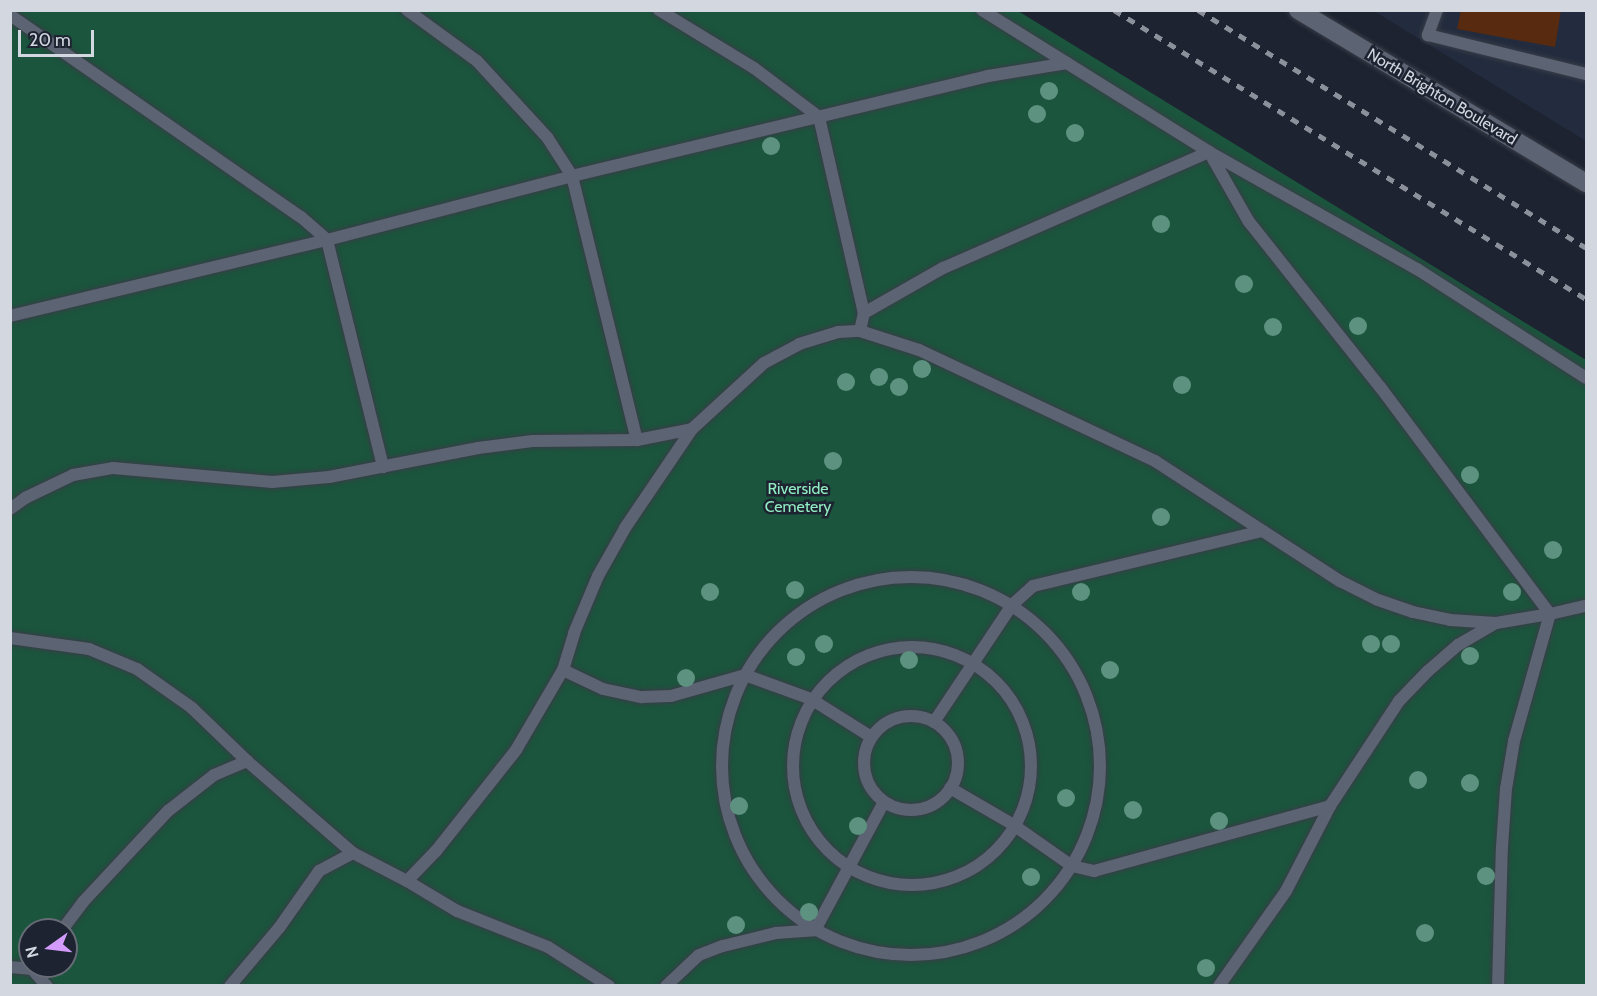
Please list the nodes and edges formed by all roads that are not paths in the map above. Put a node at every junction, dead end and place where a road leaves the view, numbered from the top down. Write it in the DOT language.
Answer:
graph roads {
  1 [pos="407,10"];
  2 [pos="659,10"];
  3 [pos="982,10"];
  4 [pos="1298,10"];
  5 [pos="1437,10"];
  6 [pos="10,15"];
  7 [pos="1067,63"];
  8 [pos="1587,74"];
  9 [pos="819,117"];
  10 [pos="1209,152"];
  11 [pos="572,176"];
  12 [pos="1587,183"];
  13 [pos="327,240"];
  14 [pos="864,313"];
  15 [pos="10,316"];
  16 [pos="860,331"];
  17 [pos="1587,378"];
  18 [pos="692,429"];
  19 [pos="637,440"];
  20 [pos="383,467"];
  21 [pos="10,508"];
  22 [pos="1262,531"];
  23 [pos="1012,605"];
  24 [pos="1587,606"];
  25 [pos="1550,614"];
  26 [pos="1496,623"];
  27 [pos="10,638"];
  28 [pos="972,664"];
  29 [pos="562,670"];
  30 [pos="745,675"];
  31 [pos="813,701"];
  32 [pos="934,722"];
  33 [pos="872,737"];
  34 [pos="247,761"];
  35 [pos="951,788"];
  36 [pos="884,802"];
  37 [pos="1330,806"];
  38 [pos="1014,826"];
  39 [pos="354,853"];
  40 [pos="1072,866"];
  41 [pos="849,867"];
  42 [pos="407,881"];
  43 [pos="71,918"];
  44 [pos="815,930"];
  45 [pos="230,986"];
  46 [pos="609,986"];
  47 [pos="666,986"];
  48 [pos="1219,986"];
  49 [pos="1498,986"];
  1 -- 11 [label="lane"];
  2 -- 9 [label="lane"];
  3 -- 7 [label="lane"];
  4 -- 12 [label="main road, North Brighton Boulevard"];
  5 -- 8 [label="lane"];
  6 -- 13 [label="lane"];
  7 -- 9 [label="lane"];
  7 -- 10 [label="lane"];
  9 -- 11 [label="lane"];
  9 -- 14 [label="lane"];
  10 -- 14 [label="lane"];
  10 -- 17 [label="lane"];
  10 -- 25 [label="lane"];
  11 -- 13 [label="lane"];
  11 -- 19 [label="lane"];
  13 -- 15 [label="lane"];
  13 -- 20 [label="lane"];
  14 -- 16 [label="lane"];
  16 -- 18 [label="lane"];
  16 -- 22 [label="lane"];
  18 -- 19 [label="lane"];
  18 -- 29 [label="lane"];
  19 -- 20 [label="lane"];
  20 -- 21 [label="lane"];
  22 -- 23 [label="lane"];
  22 -- 26 [label="lane"];
  23 -- 28 [label="lane"];
  23 -- 30 [label="lane"];
  23 -- 40 [label="lane"];
  24 -- 25 [label="lane"];
  25 -- 26 [label="lane"];
  25 -- 49 [label="lane"];
  26 -- 37 [label="lane"];
  27 -- 34 [label="lane"];
  28 -- 31 [label="lane"];
  28 -- 32 [label="lane"];
  28 -- 38 [label="lane"];
  29 -- 30 [label="lane"];
  29 -- 42 [label="lane"];
  30 -- 31 [label="lane"];
  30 -- 44 [label="lane"];
  31 -- 33 [label="lane"];
  31 -- 41 [label="lane"];
  32 -- 33 [label="lane"];
  32 -- 35 [label="lane"];
  33 -- 36 [label="lane"];
  34 -- 39 [label="lane"];
  34 -- 43 [label="lane"];
  35 -- 36 [label="lane"];
  35 -- 38 [label="lane"];
  36 -- 41 [label="lane"];
  37 -- 40 [label="lane"];
  37 -- 48 [label="lane"];
  38 -- 40 [label="lane"];
  38 -- 41 [label="lane"];
  39 -- 42 [label="lane"];
  39 -- 45 [label="lane"];
  40 -- 44 [label="lane"];
  41 -- 44 [label="lane"];
  42 -- 46 [label="lane"];
  44 -- 47 [label="lane"];
}
